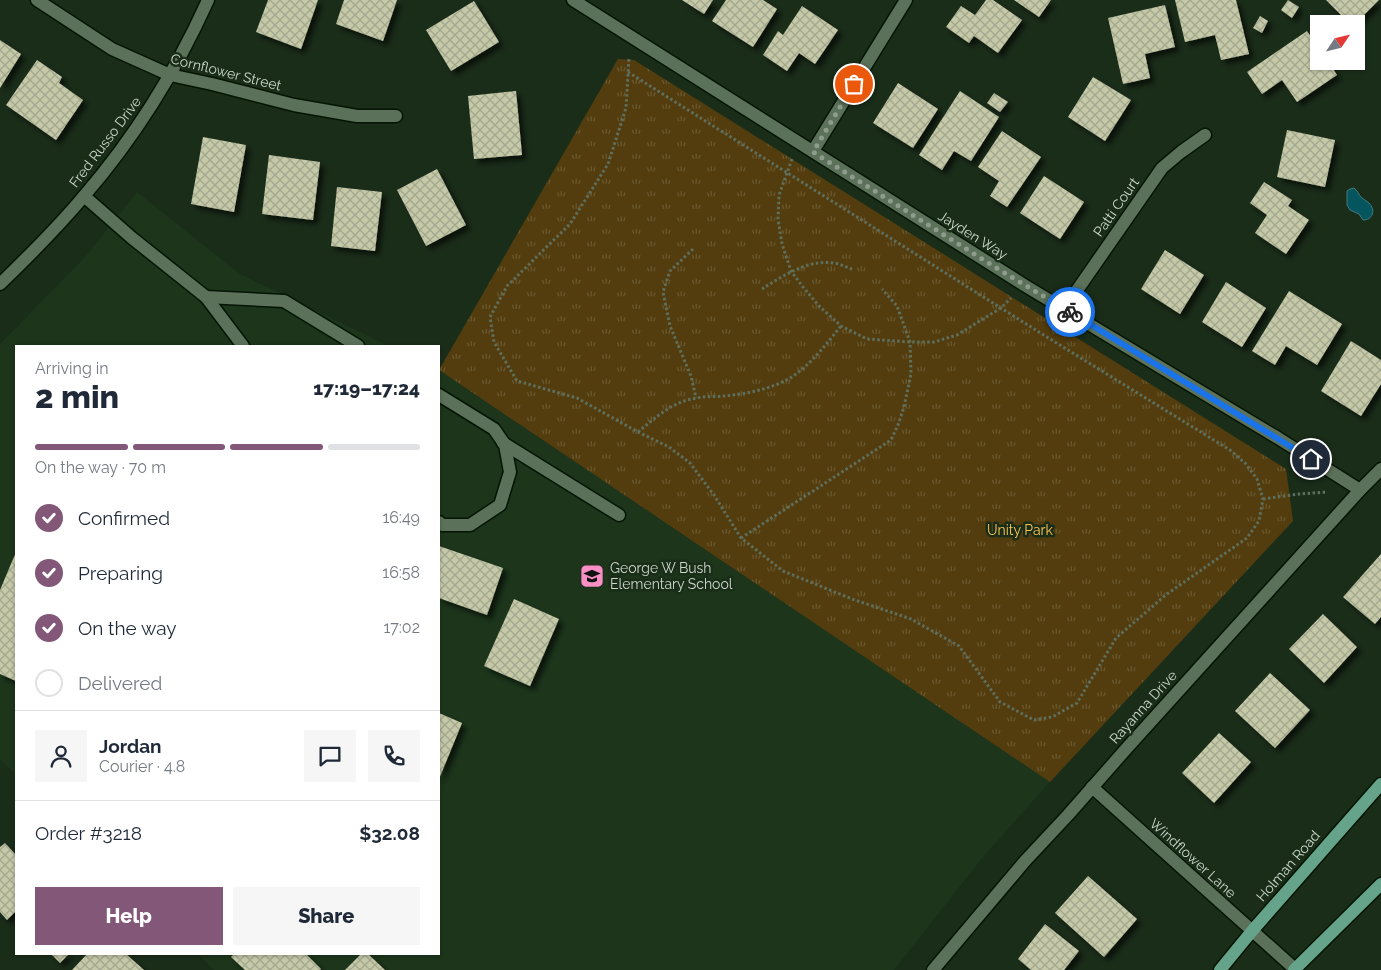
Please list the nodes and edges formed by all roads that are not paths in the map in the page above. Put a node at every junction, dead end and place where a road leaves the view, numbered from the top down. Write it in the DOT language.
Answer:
graph roads {
  1 [pos="37,0"];
  2 [pos="208,0"];
  3 [pos="573,0"];
  4 [pos="906,0"];
  5 [pos="170,75"];
  6 [pos="396,116"];
  7 [pos="1205,135"];
  8 [pos="813,152"];
  9 [pos="84,196"];
  10 [pos="0,284"];
  11 [pos="206,297"];
  12 [pos="1064,309"];
  13 [pos="242,345"];
  14 [pos="356,345"];
  15 [pos="440,397"];
  16 [pos="503,443"];
  17 [pos="1381,469"];
  18 [pos="1360,490"];
  19 [pos="619,514"];
  20 [pos="440,523"];
  21 [pos="1381,784"];
  22 [pos="1092,787"];
  23 [pos="1381,884"];
  24 [pos="1252,931"];
  25 [pos="933,970"];
  26 [pos="1220,970"];
  27 [pos="1295,970"];
  1 -- 5 [label="street, Cornflower Street"];
  2 -- 5 [label="street, Fred Russo Drive"];
  3 -- 8 [label="street, Jayden Way"];
  4 -- 8 [label="street"];
  5 -- 6 [label="street, Cornflower Street"];
  5 -- 9 [label="street, Fred Russo Drive"];
  7 -- 12 [label="street, Patti Court"];
  8 -- 12 [label="street, Jayden Way"];
  9 -- 10 [label="street, Fred Russo Drive"];
  9 -- 11 [label="street"];
  11 -- 13 [label="street"];
  11 -- 14 [label="street"];
  12 -- 18 [label="street, Jayden Way"];
  15 -- 16 [label="street"];
  16 -- 19 [label="street"];
  16 -- 20 [label="street"];
  17 -- 18 [label="street, Rayanna Drive"];
  18 -- 22 [label="street, Rayanna Drive"];
  21 -- 24 [label="main road, Holman Road"];
  22 -- 24 [label="street, Windflower Lane"];
  22 -- 25 [label="street, Rayanna Drive"];
  23 -- 27 [label="main road"];
  24 -- 26 [label="main road, Holman Road"];
  24 -- 27 [label="street, Windflower Lane"];
}
